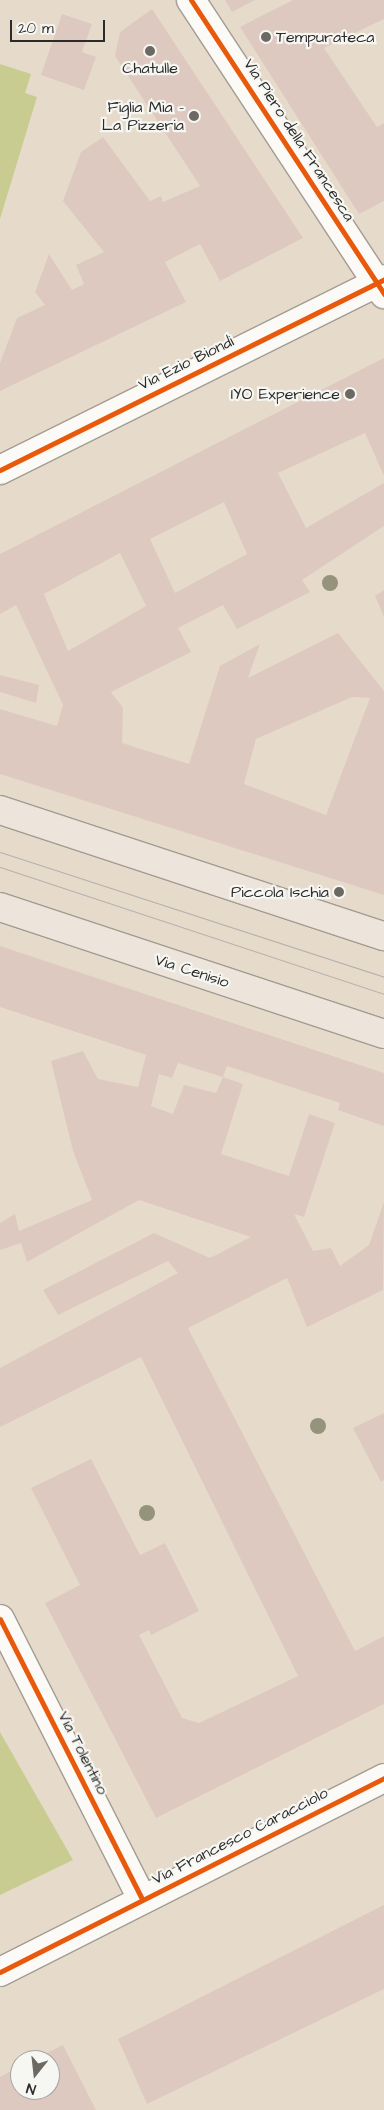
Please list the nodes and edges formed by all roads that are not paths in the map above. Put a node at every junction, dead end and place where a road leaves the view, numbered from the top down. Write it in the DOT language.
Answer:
graph roads {
  1 [pos="191,0"];
  2 [pos="381,285"];
  3 [pos="0,470"];
  4 [pos="0,810"];
  5 [pos="0,907"];
  6 [pos="384,936"];
  7 [pos="384,1034"];
  8 [pos="0,1619"];
  9 [pos="384,1778"];
  10 [pos="142,1899"];
  11 [pos="0,1972"];
  1 -- 2 [label="street, Via Piero della Francesca"];
  2 -- 3 [label="street, Via Ezio Biondi"];
  4 -- 6 [label="main road"];
  5 -- 7 [label="main road, Via Cenisio"];
  8 -- 10 [label="street, Via Tolentino"];
  9 -- 10 [label="street, Via Francesco Caracciolo"];
  10 -- 11 [label="street, Via Francesco Caracciolo"];
}
